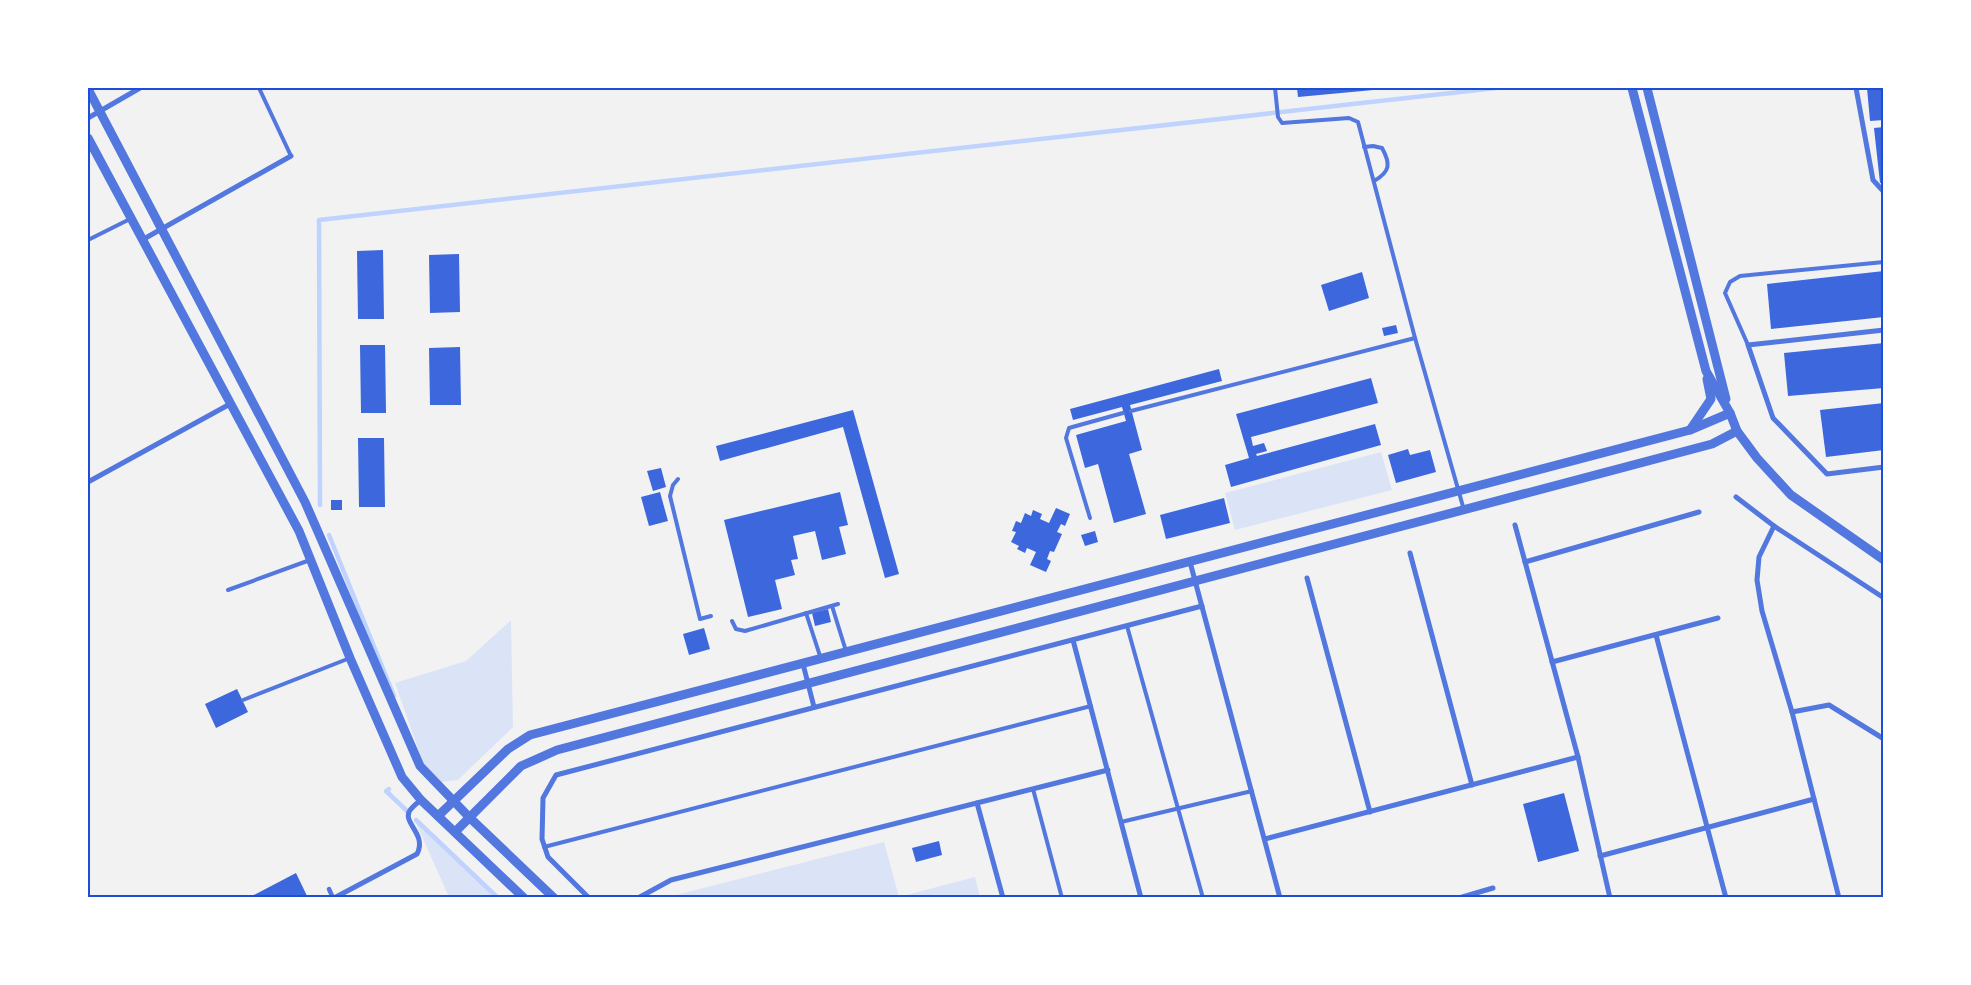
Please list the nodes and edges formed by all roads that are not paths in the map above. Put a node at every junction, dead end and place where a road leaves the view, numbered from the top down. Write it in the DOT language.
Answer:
graph roads {
  1 [pos="140,88"];
  2 [pos="259,88"];
  3 [pos="1276,88"];
  4 [pos="1632,88"];
  5 [pos="1646,88"];
  6 [pos="1856,88"];
  7 [pos="88,89"];
  8 [pos="99,111"];
  9 [pos="88,118"];
  10 [pos="88,138"];
  11 [pos="1364,147"];
  12 [pos="291,156"];
  13 [pos="1374,181"];
  14 [pos="1883,192"];
  15 [pos="130,219"];
  16 [pos="161,229"];
  17 [pos="88,240"];
  18 [pos="142,240"];
  19 [pos="1884,262"];
  20 [pos="1884,330"];
  21 [pos="1415,338"];
  22 [pos="1748,345"];
  23 [pos="1706,371"];
  24 [pos="230,404"];
  25 [pos="1131,411"];
  26 [pos="1123,413"];
  27 [pos="1730,414"];
  28 [pos="1690,430"];
  29 [pos="1737,431"];
  30 [pos="1884,467"];
  31 [pos="678,479"];
  32 [pos="88,482"];
  33 [pos="1459,491"];
  34 [pos="1736,498"];
  35 [pos="1464,510"];
  36 [pos="1699,512"];
  37 [pos="1090,518"];
  38 [pos="1515,525"];
  39 [pos="1774,526"];
  40 [pos="1410,553"];
  41 [pos="310,560"];
  42 [pos="1884,560"];
  43 [pos="1190,562"];
  44 [pos="1525,562"];
  45 [pos="1307,578"];
  46 [pos="1196,581"];
  47 [pos="228,590"];
  48 [pos="1884,598"];
  49 [pos="838,604"];
  50 [pos="832,606"];
  51 [pos="1202,606"];
  52 [pos="806,613"];
  53 [pos="711,616"];
  54 [pos="1718,618"];
  55 [pos="732,621"];
  56 [pos="1127,626"];
  57 [pos="1656,635"];
  58 [pos="1074,640"];
  59 [pos="846,653"];
  60 [pos="350,658"];
  61 [pos="821,659"];
  62 [pos="1552,662"];
  63 [pos="803,664"];
  64 [pos="808,683"];
  65 [pos="242,700"];
  66 [pos="1091,706"];
  67 [pos="814,708"];
  68 [pos="1792,712"];
  69 [pos="1884,739"];
  70 [pos="1578,757"];
  71 [pos="1108,770"];
  72 [pos="1472,785"];
  73 [pos="1033,789"];
  74 [pos="1252,791"];
  75 [pos="1814,798"];
  76 [pos="420,800"];
  77 [pos="454,801"];
  78 [pos="977,803"];
  79 [pos="1179,808"];
  80 [pos="1370,812"];
  81 [pos="438,816"];
  82 [pos="469,817"];
  83 [pos="1121,822"];
  84 [pos="1707,827"];
  85 [pos="455,832"];
  86 [pos="1265,839"];
  87 [pos="544,847"];
  88 [pos="1600,856"];
  89 [pos="1493,888"];
  90 [pos="329,889"];
  91 [pos="334,898"];
  92 [pos="524,898"];
  93 [pos="554,898"];
  94 [pos="589,898"];
  95 [pos="638,898"];
  96 [pos="1003,898"];
  97 [pos="1062,898"];
  98 [pos="1141,898"];
  99 [pos="1203,898"];
  100 [pos="1280,898"];
  101 [pos="1459,898"];
  102 [pos="1610,898"];
  103 [pos="1726,898"];
  104 [pos="1839,898"];
  1 -- 8 [label="street"];
  2 -- 12 [label="lane"];
  3 -- 11 [label="lane"];
  4 -- 23 [label="street"];
  5 -- 27 [label="street"];
  6 -- 14 [label="street"];
  7 -- 8 [label="street"];
  8 -- 9 [label="street"];
  8 -- 16 [label="street"];
  10 -- 15 [label="street"];
  11 -- 13 [label="lane"];
  11 -- 13 [label="lane"];
  12 -- 16 [label="street"];
  13 -- 21 [label="lane"];
  15 -- 17 [label="lane"];
  15 -- 18 [label="street"];
  16 -- 18 [label="street"];
  16 -- 77 [label="street"];
  18 -- 24 [label="street"];
  19 -- 22 [label="lane"];
  20 -- 22 [label="street"];
  21 -- 25 [label="lane"];
  21 -- 33 [label="lane"];
  22 -- 30 [label="street"];
  23 -- 27 [label="street"];
  23 -- 28 [label="street"];
  24 -- 32 [label="street"];
  24 -- 41 [label="street"];
  26 -- 37 [label="lane"];
  27 -- 28 [label="street"];
  27 -- 29 [label="street"];
  28 -- 33 [label="street"];
  29 -- 35 [label="street"];
  29 -- 42 [label="street"];
  31 -- 53 [label="lane"];
  33 -- 35 [label="lane"];
  33 -- 43 [label="street"];
  34 -- 39 [label="street"];
  35 -- 46 [label="street"];
  36 -- 44 [label="street"];
  38 -- 44 [label="street"];
  39 -- 48 [label="street"];
  39 -- 68 [label="street"];
  40 -- 72 [label="street"];
  41 -- 47 [label="lane"];
  41 -- 60 [label="street"];
  43 -- 46 [label="street"];
  43 -- 59 [label="street"];
  44 -- 62 [label="street"];
  45 -- 80 [label="street"];
  46 -- 51 [label="street"];
  46 -- 64 [label="street"];
  49 -- 50 [label="lane"];
  50 -- 52 [label="lane"];
  50 -- 59 [label="lane"];
  51 -- 56 [label="street"];
  51 -- 74 [label="street"];
  52 -- 55 [label="lane"];
  52 -- 61 [label="lane"];
  54 -- 57 [label="street"];
  56 -- 58 [label="street"];
  56 -- 79 [label="lane"];
  57 -- 62 [label="street"];
  57 -- 84 [label="street"];
  58 -- 66 [label="street"];
  58 -- 67 [label="street"];
  59 -- 61 [label="street"];
  60 -- 65 [label="lane"];
  60 -- 76 [label="street"];
  61 -- 63 [label="street"];
  62 -- 70 [label="street"];
  63 -- 64 [label="street"];
  63 -- 77 [label="street"];
  64 -- 67 [label="street"];
  64 -- 82 [label="street"];
  66 -- 71 [label="street"];
  66 -- 87 [label="lane"];
  67 -- 87 [label="street"];
  68 -- 69 [label="street"];
  68 -- 75 [label="street"];
  70 -- 72 [label="street"];
  70 -- 88 [label="street"];
  71 -- 73 [label="street"];
  71 -- 83 [label="street"];
  72 -- 80 [label="street"];
  73 -- 78 [label="street"];
  73 -- 97 [label="lane"];
  74 -- 79 [label="lane"];
  74 -- 86 [label="street"];
  75 -- 84 [label="street"];
  75 -- 104 [label="street"];
  76 -- 81 [label="street"];
  76 -- 91 [label="street"];
  77 -- 81 [label="street"];
  77 -- 82 [label="street"];
  78 -- 95 [label="street"];
  78 -- 96 [label="street"];
  79 -- 83 [label="lane"];
  79 -- 99 [label="lane"];
  80 -- 86 [label="street"];
  81 -- 85 [label="street"];
  82 -- 85 [label="street"];
  82 -- 93 [label="street"];
  83 -- 98 [label="street"];
  84 -- 88 [label="street"];
  84 -- 103 [label="street"];
  85 -- 92 [label="street"];
  86 -- 100 [label="street"];
  87 -- 94 [label="street"];
  88 -- 102 [label="street"];
  89 -- 101 [label="street"];
  90 -- 91 [label="street"];
}
